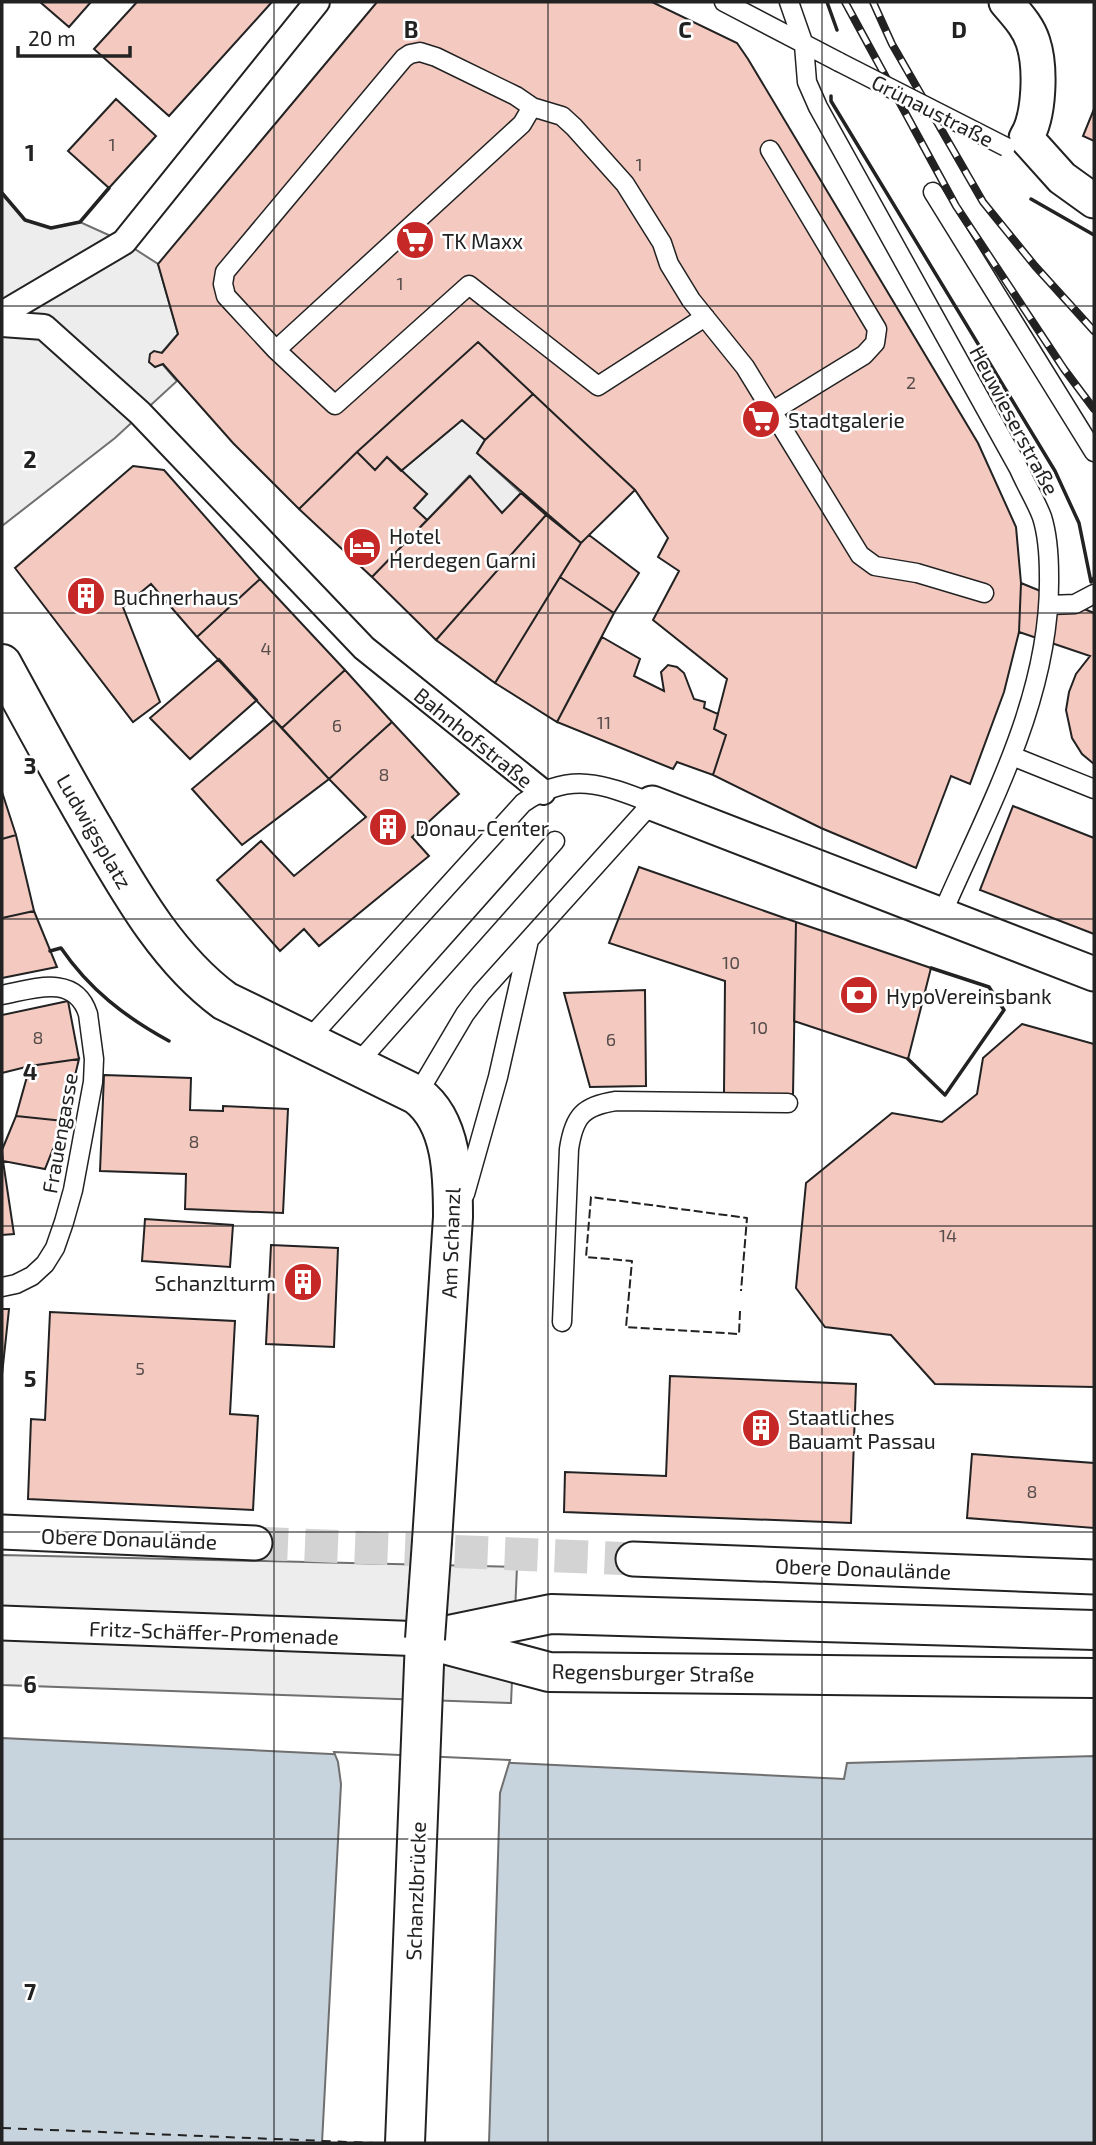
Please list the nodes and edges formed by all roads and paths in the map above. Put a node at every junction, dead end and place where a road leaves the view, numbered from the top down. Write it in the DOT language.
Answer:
graph roads {
  1 [pos="317,2"];
  2 [pos="724,2"];
  3 [pos="757,2"];
  4 [pos="789,2"];
  5 [pos="1006,2"];
  6 [pos="764,23"];
  7 [pos="804,46"];
  8 [pos="532,107"];
  9 [pos="1016,142"];
  10 [pos="770,150"];
  11 [pos="933,192"];
  12 [pos="1094,201"];
  13 [pos="2,314"];
  14 [pos="705,317"];
  15 [pos="2,324"];
  16 [pos="276,350"];
  17 [pos="771,412"];
  18 [pos="1094,452"];
  19 [pos="984,593"];
  20 [pos="1094,594"];
  21 [pos="1049,605"];
  22 [pos="2,664"];
  23 [pos="1012,756"];
  24 [pos="1094,789"];
  25 [pos="542,792"];
  26 [pos="652,803"];
  27 [pos="555,841"];
  28 [pos="942,915"];
  29 [pos="529,939"];
  30 [pos="1094,974"];
  31 [pos="205,986"];
  32 [pos="2,995"];
  33 [pos="308,1040"];
  34 [pos="357,1064"];
  35 [pos="417,1095"];
  36 [pos="788,1103"];
  37 [pos="452,1245"];
  38 [pos="2,1287"];
  39 [pos="562,1322"];
  40 [pos="2,1532"];
  41 [pos="255,1543"];
  42 [pos="633,1559"];
  43 [pos="1094,1577"];
  44 [pos="2,1622"];
  45 [pos="1094,1630"];
  46 [pos="425,1639"];
  47 [pos="1094,1678"];
  48 [pos="405,2143"];
  1 -- 13 [label="street"];
  2 -- 6 [label="lane, Grünaustraße"];
  3 -- 6 [label="lane"];
  4 -- 7 [label="lane, Heuwieserstraße"];
  5 -- 9 [label="street, Grünaustraße"];
  6 -- 7 [label="lane, Grünaustraße"];
  7 -- 9 [label="lane, Grünaustraße, bridge"];
  7 -- 21 [label="lane, Heuwieserstraße"];
  8 -- 14 [label="lane"];
  8 -- 16 [label="lane"];
  8 -- 16 [label="lane"];
  9 -- 12 [label="street, Grünaustraße"];
  10 -- 17 [label="lane"];
  11 -- 18 [label="lane"];
  14 -- 16 [label="lane"];
  14 -- 17 [label="lane"];
  15 -- 25 [label="street, Bahnhofstraße"];
  17 -- 19 [label="lane"];
  20 -- 21 [label="lane"];
  21 -- 23 [label="lane, Heuwieserstraße"];
  22 -- 31 [label="main road, Ludwigsplatz"];
  23 -- 24 [label="lane"];
  23 -- 28 [label="lane, Heuwieserstraße"];
  25 -- 26 [label="lane, Bahnhofstraße"];
  25 -- 33 [label="lane"];
  26 -- 28 [label="street, Bahnhofstraße"];
  26 -- 29 [label="lane"];
  27 -- 34 [label="lane"];
  28 -- 30 [label="street, Bahnhofstraße"];
  29 -- 35 [label="lane"];
  29 -- 37 [label="lane"];
  31 -- 33 [label="main road, Am Schanzl"];
  32 -- 38 [label="lane, Frauengasse"];
  33 -- 34 [label="main road, Am Schanzl"];
  34 -- 35 [label="main road, Am Schanzl"];
  35 -- 37 [label="main road, Am Schanzl"];
  36 -- 39 [label="lane"];
  37 -- 46 [label="main road, Am Schanzl, bridge"];
  40 -- 41 [label="street, Obere Donaulände"];
  42 -- 43 [label="street, Obere Donaulände"];
  44 -- 46 [label="street, Fritz-Schäffer-Promenade"];
  45 -- 46 [label="main road"];
  46 -- 47 [label="main road, Regensburger Straße"];
  46 -- 48 [label="main road, Schanzlbrücke"];
}
